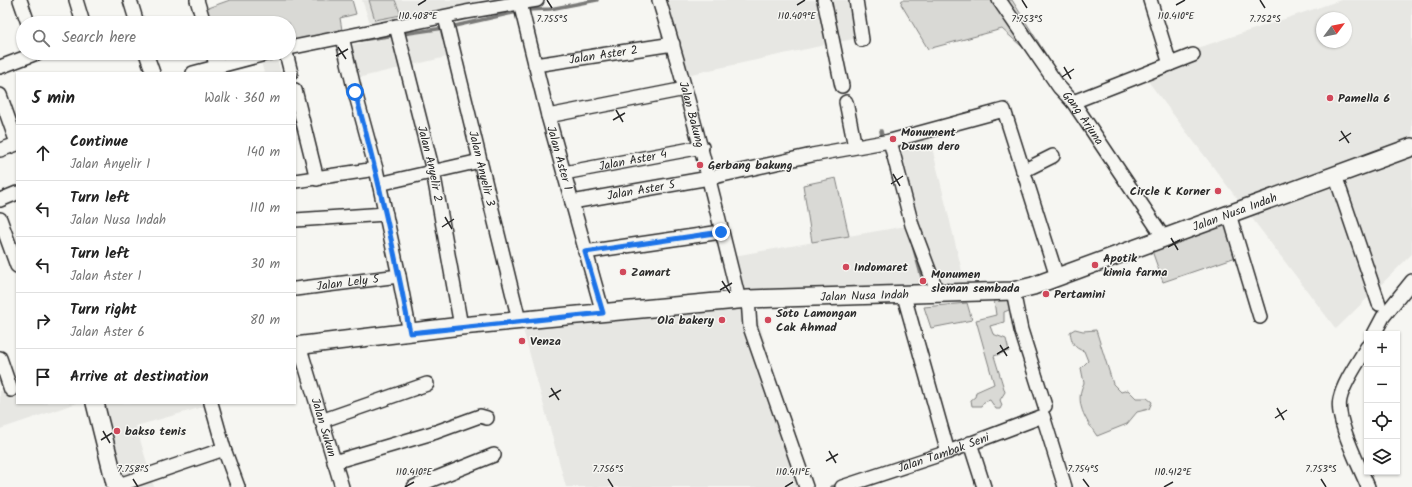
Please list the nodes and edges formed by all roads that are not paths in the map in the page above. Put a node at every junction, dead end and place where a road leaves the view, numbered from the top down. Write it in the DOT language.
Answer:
graph roads {
  1 [pos="20,0"];
  2 [pos="76,0"];
  3 [pos="130,0"];
  4 [pos="197,0"];
  5 [pos="537,0"];
  6 [pos="659,0"];
  7 [pos="824,0"];
  8 [pos="856,0"];
  9 [pos="999,0"];
  10 [pos="1150,0"];
  11 [pos="481,5"];
  12 [pos="521,7"];
  13 [pos="26,16"];
  14 [pos="81,16"];
  15 [pos="131,16"];
  16 [pos="202,16"];
  17 [pos="446,22"];
  18 [pos="397,31"];
  19 [pos="342,37"];
  20 [pos="862,40"];
  21 [pos="673,44"];
  22 [pos="296,47"];
  23 [pos="1193,55"];
  24 [pos="18,60"];
  25 [pos="148,60"];
  26 [pos="215,60"];
  27 [pos="240,60"];
  28 [pos="288,60"];
  29 [pos="1170,64"];
  30 [pos="535,65"];
  31 [pos="216,66"];
  32 [pos="0,67"];
  33 [pos="153,72"];
  34 [pos="199,72"];
  35 [pos="291,72"];
  36 [pos="842,86"];
  37 [pos="685,89"];
  38 [pos="296,94"];
  39 [pos="0,95"];
  40 [pos="846,102"];
  41 [pos="1073,102"];
  42 [pos="548,116"];
  43 [pos="16,141"];
  44 [pos="890,141"];
  45 [pos="16,144"];
  46 [pos="702,147"];
  47 [pos="855,147"];
  48 [pos="1412,147"];
  49 [pos="0,150"];
  50 [pos="1053,156"];
  51 [pos="480,161"];
  52 [pos="376,169"];
  53 [pos="433,171"];
  54 [pos="1023,171"];
  55 [pos="564,173"];
  56 [pos="1335,175"];
  57 [pos="317,178"];
  58 [pos="709,178"];
  59 [pos="296,181"];
  60 [pos="379,184"];
  61 [pos="16,193"];
  62 [pos="0,200"];
  63 [pos="572,202"];
  64 [pos="386,214"];
  65 [pos="1229,214"];
  66 [pos="0,219"];
  67 [pos="296,220"];
  68 [pos="721,232"];
  69 [pos="1164,238"];
  70 [pos="585,252"];
  71 [pos="16,263"];
  72 [pos="399,276"];
  73 [pos="1057,276"];
  74 [pos="1412,281"];
  75 [pos="296,289"];
  76 [pos="1013,291"];
  77 [pos="938,294"];
  78 [pos="904,296"];
  79 [pos="744,300"];
  80 [pos="1379,304"];
  81 [pos="603,313"];
  82 [pos="1260,317"];
  83 [pos="516,321"];
  84 [pos="462,326"];
  85 [pos="1376,331"];
  86 [pos="410,333"];
  87 [pos="297,346"];
  88 [pos="1364,352"];
  89 [pos="0,358"];
  90 [pos="427,384"];
  91 [pos="9,389"];
  92 [pos="96,404"];
  93 [pos="211,404"];
  94 [pos="1044,411"];
  95 [pos="486,418"];
  96 [pos="321,421"];
  97 [pos="970,443"];
  98 [pos="224,449"];
  99 [pos="948,452"];
  100 [pos="494,455"];
  101 [pos="334,462"];
  102 [pos="116,486"];
  103 [pos="238,487"];
  104 [pos="342,487"];
  105 [pos="414,487"];
  106 [pos="806,487"];
  107 [pos="842,487"];
  108 [pos="984,487"];
  109 [pos="1065,487"];
  110 [pos="1368,487"];
  1 -- 13 [label="street"];
  2 -- 14 [label="street"];
  3 -- 15 [label="street"];
  4 -- 16 [label="street"];
  5 -- 12 [label="street"];
  6 -- 21 [label="street, Jalan Bakung"];
  7 -- 36 [label="street"];
  8 -- 20 [label="street"];
  9 -- 41 [label="street, Gang Arjuna"];
  10 -- 29 [label="street"];
  11 -- 12 [label="street"];
  11 -- 17 [label="street"];
  12 -- 30 [label="street, Jalan Aster 1"];
  17 -- 18 [label="street"];
  17 -- 51 [label="street, Jalan Anyelir 3"];
  18 -- 19 [label="street"];
  18 -- 53 [label="street, Jalan Anyelir 2"];
  19 -- 22 [label="street"];
  19 -- 52 [label="street"];
  21 -- 30 [label="street, Jalan Aster 2"];
  21 -- 37 [label="street, Jalan Bakung"];
  23 -- 29 [label="street"];
  24 -- 32 [label="street"];
  25 -- 33 [label="street"];
  26 -- 31 [label="street"];
  27 -- 31 [label="street"];
  28 -- 35 [label="street"];
  29 -- 41 [label="street"];
  30 -- 42 [label="street, Jalan Aster 1"];
  31 -- 34 [label="street"];
  37 -- 42 [label="street"];
  37 -- 46 [label="street, Jalan Bakung"];
  38 -- 57 [label="street"];
  39 -- 43 [label="street"];
  40 -- 47 [label="street"];
  41 -- 69 [label="street, Gang Arjuna"];
  42 -- 55 [label="street, Jalan Aster 1"];
  44 -- 47 [label="street, Jalan Aster 5"];
  44 -- 54 [label="street, Jalan Aster 5"];
  44 -- 77 [label="street"];
  45 -- 49 [label="street"];
  46 -- 55 [label="street, Jalan Aster 4"];
  46 -- 58 [label="street, Jalan Bakung"];
  47 -- 58 [label="street, Jalan Aster 5"];
  48 -- 56 [label="main road, Jalan Nusa Indah"];
  50 -- 54 [label="street"];
  51 -- 53 [label="street"];
  51 -- 83 [label="street, Jalan Anyelir 3"];
  52 -- 57 [label="street"];
  52 -- 60 [label="street"];
  53 -- 60 [label="street"];
  53 -- 84 [label="street, Jalan Anyelir 2"];
  54 -- 73 [label="street"];
  55 -- 63 [label="street, Jalan Aster 1"];
  56 -- 65 [label="main road, Jalan Nusa Indah"];
  56 -- 80 [label="street"];
  57 -- 59 [label="street"];
  58 -- 63 [label="street, Jalan Aster 5"];
  58 -- 68 [label="street, Jalan Bakung"];
  60 -- 64 [label="street"];
  61 -- 62 [label="street"];
  63 -- 70 [label="street, Jalan Aster 1"];
  64 -- 67 [label="street"];
  64 -- 72 [label="street"];
  65 -- 69 [label="main road, Jalan Nusa Indah"];
  65 -- 82 [label="street"];
  66 -- 71 [label="street"];
  68 -- 70 [label="street"];
  68 -- 79 [label="street, Jalan Bakung"];
  69 -- 73 [label="main road, Jalan Nusa Indah"];
  70 -- 81 [label="street, Jalan Aster 1"];
  72 -- 75 [label="street, Jalan Lely 5"];
  72 -- 86 [label="street"];
  73 -- 76 [label="main road, Jalan Nusa Indah"];
  74 -- 85 [label="street"];
  76 -- 77 [label="main road, Jalan Nusa Indah"];
  76 -- 94 [label="street"];
  77 -- 78 [label="main road, Jalan Nusa Indah"];
  78 -- 79 [label="main road, Jalan Nusa Indah"];
  78 -- 99 [label="street"];
  79 -- 81 [label="main road, Jalan Nusa Indah"];
  79 -- 106 [label="street, Jalan Bakung"];
  81 -- 83 [label="main road, Jalan Nusa Indah"];
  83 -- 84 [label="main road, Jalan Nusa Indah"];
  84 -- 86 [label="main road, Jalan Nusa Indah"];
  86 -- 87 [label="main road, Jalan Nusa Indah"];
  87 -- 96 [label="street, Jalan Sukun"];
  88 -- 110 [label="street"];
  89 -- 91 [label="street"];
  90 -- 96 [label="street"];
  92 -- 102 [label="main road"];
  93 -- 98 [label="street"];
  94 -- 97 [label="street, Jalan Tambak Seni"];
  94 -- 109 [label="street"];
  95 -- 101 [label="street"];
  96 -- 101 [label="street, Jalan Sukun"];
  97 -- 99 [label="street, Jalan Tambak Seni"];
  97 -- 108 [label="street"];
  98 -- 102 [label="street"];
  98 -- 103 [label="street"];
  99 -- 107 [label="street, Jalan Tambak Seni"];
  100 -- 105 [label="street"];
  101 -- 104 [label="street, Jalan Sukun"];
}
